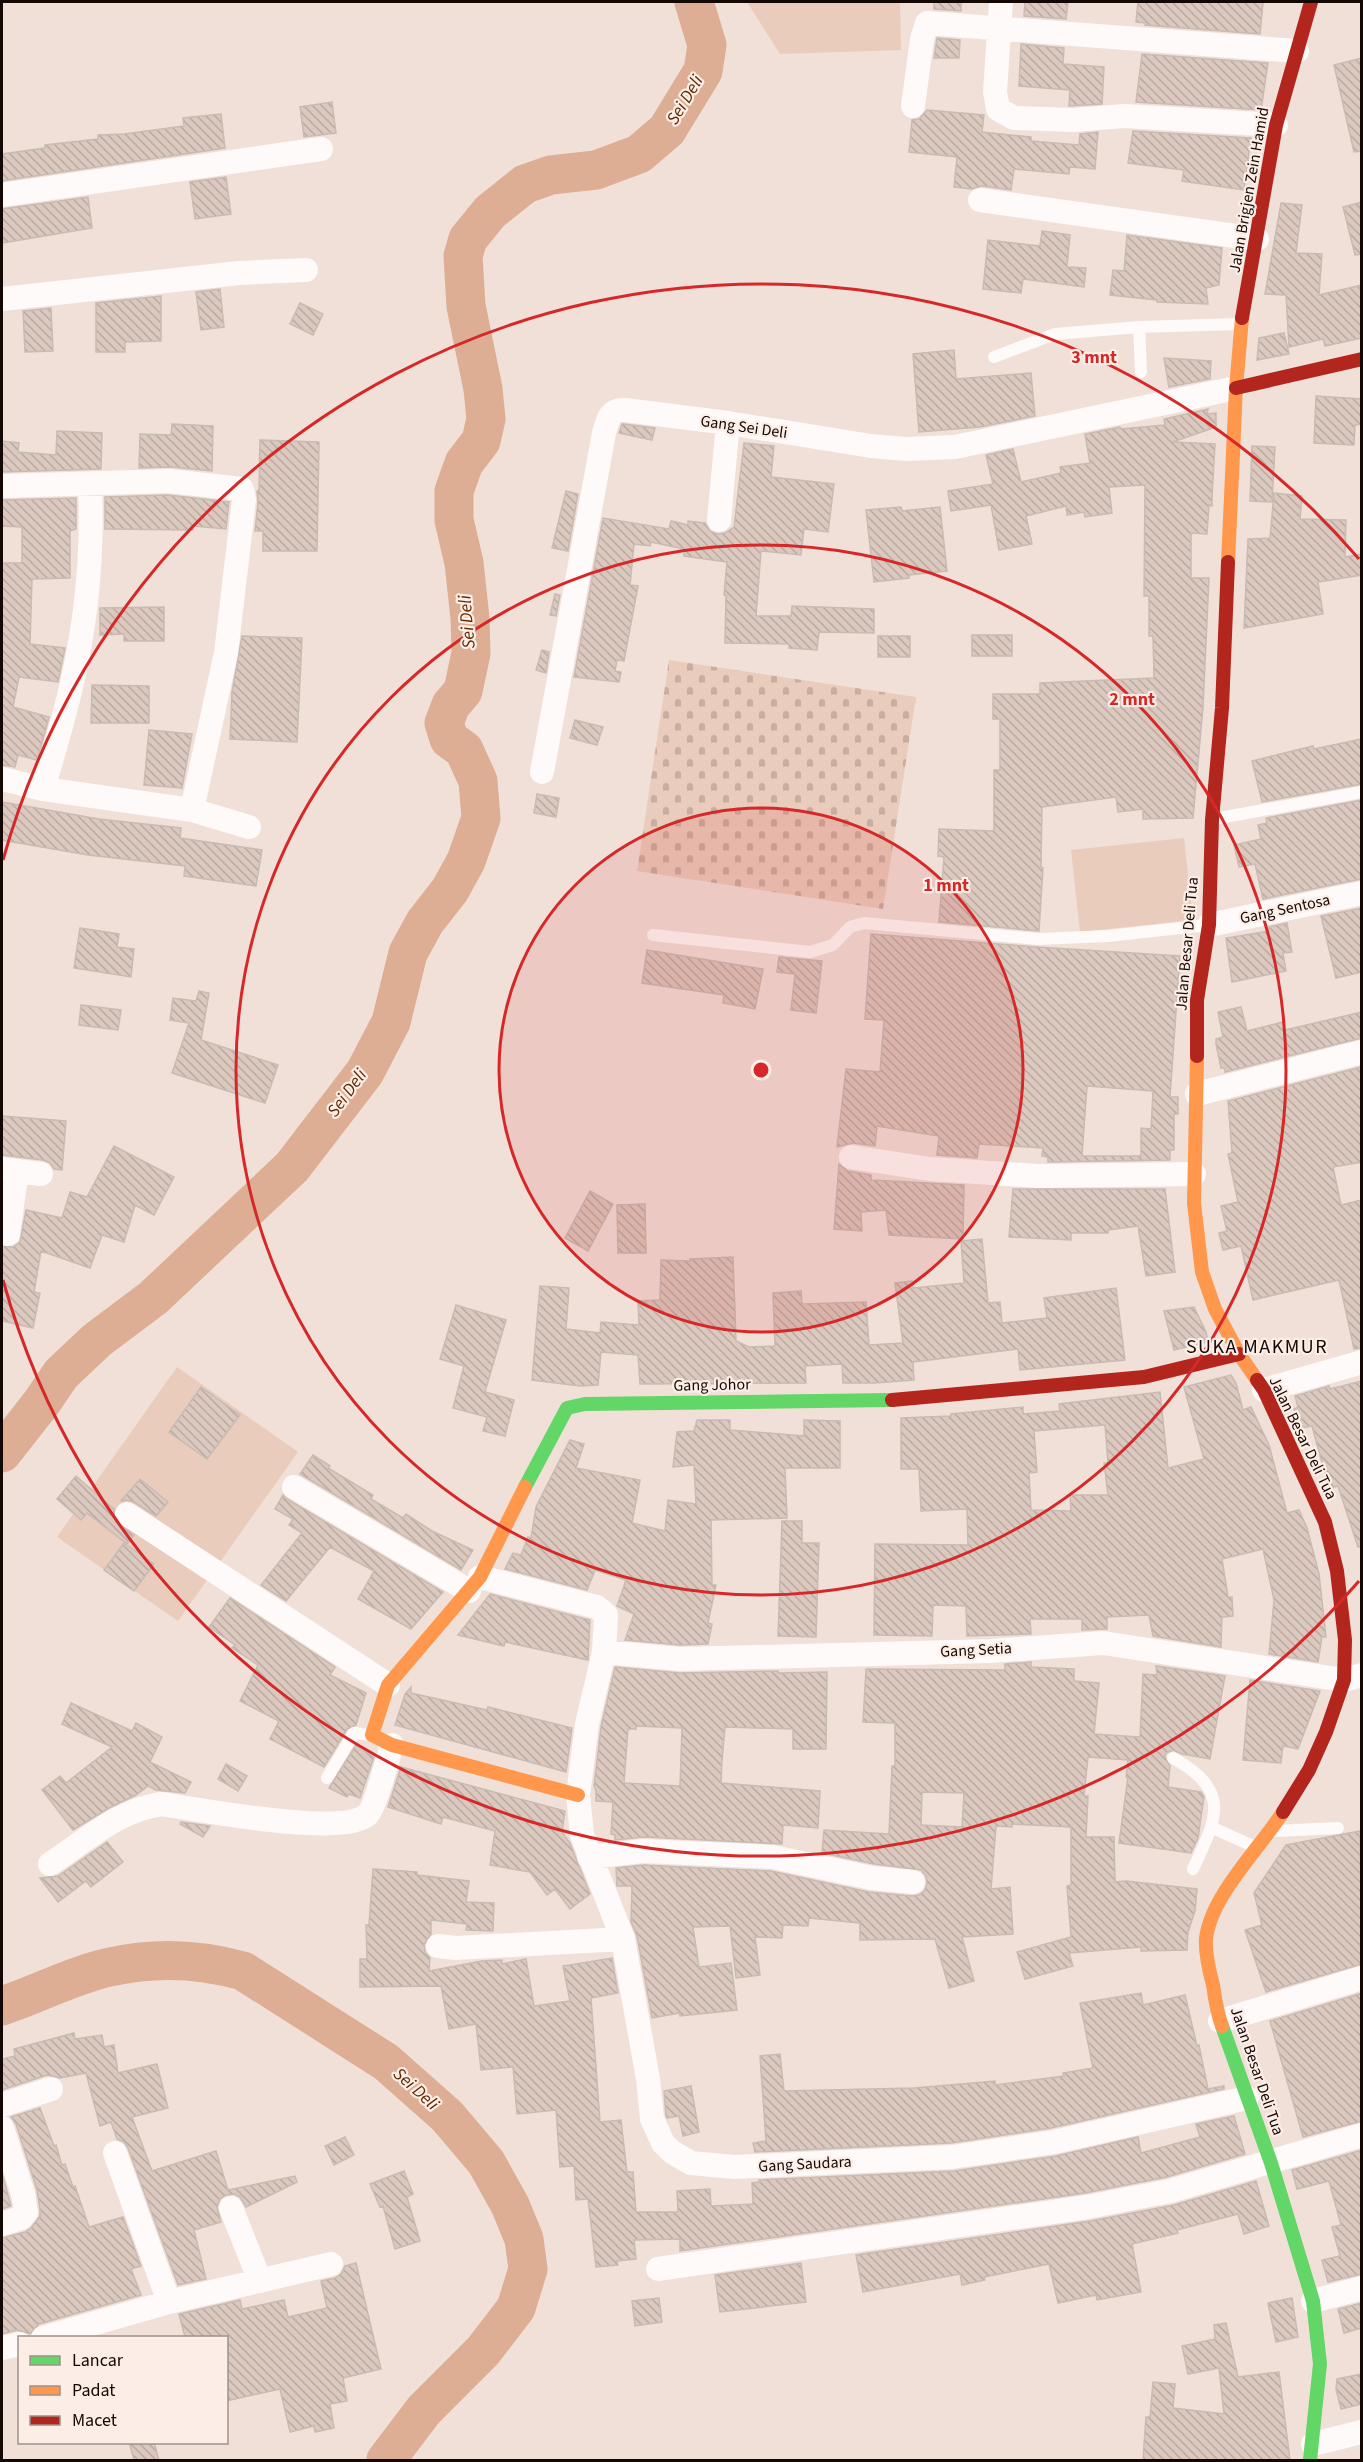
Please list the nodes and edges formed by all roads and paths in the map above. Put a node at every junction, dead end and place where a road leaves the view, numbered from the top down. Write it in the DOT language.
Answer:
graph roads {
  1 [pos="1001,2"];
  2 [pos="1316,3"];
  3 [pos="1000,29"];
  4 [pos="1297,51"];
  5 [pos="913,106"];
  6 [pos="1276,125"];
  7 [pos="321,149"];
  8 [pos="2,195"];
  9 [pos="980,200"];
  10 [pos="1257,239"];
  11 [pos="306,270"];
  12 [pos="2,299"];
  13 [pos="1241,324"];
  14 [pos="1139,327"];
  15 [pos="994,357"];
  16 [pos="1362,359"];
  17 [pos="1142,372"];
  18 [pos="1236,388"];
  19 [pos="728,423"];
  20 [pos="90,484"];
  21 [pos="2,486"];
  22 [pos="719,520"];
  23 [pos="542,772"];
  24 [pos="2,778"];
  25 [pos="43,789"];
  26 [pos="1362,792"];
  27 [pos="192,810"];
  28 [pos="1212,820"];
  29 [pos="249,826"];
  30 [pos="1362,893"];
  31 [pos="1209,925"];
  32 [pos="653,935"];
  33 [pos="1362,1053"];
  34 [pos="1197,1094"];
  35 [pos="851,1157"];
  36 [pos="9,1170"];
  37 [pos="41,1174"];
  38 [pos="1194,1174"];
  39 [pos="8,1234"];
  40 [pos="1239,1354"];
  41 [pos="1362,1362"];
  42 [pos="1264,1390"];
  43 [pos="294,1487"];
  44 [pos="127,1514"];
  45 [pos="474,1584"];
  46 [pos="604,1652"];
  47 [pos="1353,1678"];
  48 [pos="388,1685"];
  49 [pos="382,1740"];
  50 [pos="1173,1758"];
  51 [pos="327,1778"];
  52 [pos="579,1795"];
  53 [pos="1212,1828"];
  54 [pos="1338,1828"];
  55 [pos="1271,1831"];
  56 [pos="1256,1848"];
  57 [pos="589,1857"];
  58 [pos="50,1864"];
  59 [pos="1193,1869"];
  60 [pos="913,1882"];
  61 [pos="623,1939"];
  62 [pos="438,1946"];
  63 [pos="1362,1978"];
  64 [pos="1220,2021"];
  65 [pos="51,2089"];
  66 [pos="1247,2098"];
  67 [pos="2,2105"];
  68 [pos="2,2128"];
  69 [pos="1362,2135"];
  70 [pos="115,2153"];
  71 [pos="1271,2163"];
  72 [pos="231,2208"];
  73 [pos="2,2224"];
  74 [pos="331,2264"];
  75 [pos="658,2269"];
  76 [pos="260,2281"];
  77 [pos="1362,2288"];
  78 [pos="1313,2301"];
  79 [pos="169,2302"];
  80 [pos="114,2328"];
  81 [pos="51,2336"];
  82 [pos="18,2344"];
  83 [pos="2,2348"];
  84 [pos="1362,2432"];
  85 [pos="1311,2452"];
  1 -- 3 [label="street"];
  2 -- 4 [label="main road, Jalan Brigjen Zein Hamid"];
  3 -- 4 [label="street"];
  3 -- 5 [label="street"];
  3 -- 6 [label="street"];
  4 -- 6 [label="main road, Jalan Brigjen Zein Hamid"];
  6 -- 10 [label="main road, Jalan Brigjen Zein Hamid"];
  7 -- 8 [label="street"];
  9 -- 10 [label="street"];
  10 -- 13 [label="main road, Jalan Brigjen Zein Hamid"];
  11 -- 12 [label="street"];
  13 -- 14 [label="lane"];
  13 -- 18 [label="main road, Jalan Brigjen Zein Hamid"];
  14 -- 15 [label="lane"];
  14 -- 17 [label="lane"];
  16 -- 18 [label="main road"];
  18 -- 19 [label="street, Gang Sei Deli"];
  18 -- 28 [label="main road, Jalan Besar Deli Tua"];
  19 -- 22 [label="street"];
  19 -- 23 [label="street, Gang Sei Deli"];
  20 -- 21 [label="street"];
  20 -- 25 [label="street"];
  20 -- 27 [label="street"];
  24 -- 25 [label="street"];
  25 -- 27 [label="street"];
  26 -- 28 [label="lane"];
  27 -- 29 [label="street"];
  28 -- 31 [label="main road, Jalan Besar Deli Tua"];
  30 -- 31 [label="street, Gang Sentosa"];
  31 -- 32 [label="lane"];
  31 -- 34 [label="main road, Jalan Besar Deli Tua"];
  33 -- 34 [label="street"];
  34 -- 38 [label="main road, Jalan Besar Deli Tua"];
  35 -- 38 [label="street"];
  36 -- 37 [label="street"];
  36 -- 39 [label="street"];
  38 -- 40 [label="main road, Jalan Besar Deli Tua"];
  40 -- 42 [label="main road, Jalan Besar Deli Tua"];
  40 -- 45 [label="main road, Gang Johor"];
  41 -- 42 [label="street"];
  42 -- 47 [label="main road, Jalan Besar Deli Tua"];
  43 -- 45 [label="street"];
  44 -- 48 [label="street"];
  45 -- 46 [label="street, Gang Saudara"];
  45 -- 48 [label="main road, Gang Johor"];
  46 -- 47 [label="street, Gang Setia"];
  46 -- 52 [label="street, Gang Saudara"];
  47 -- 55 [label="main road, Jalan Besar Deli Tua"];
  48 -- 49 [label="main road, Gang Johor"];
  49 -- 51 [label="lane"];
  49 -- 52 [label="main road"];
  49 -- 58 [label="street"];
  50 -- 53 [label="lane"];
  52 -- 57 [label="street, Gang Saudara"];
  53 -- 56 [label="lane"];
  53 -- 59 [label="lane"];
  54 -- 55 [label="lane"];
  55 -- 56 [label="main road, Jalan Besar Deli Tua"];
  56 -- 64 [label="main road, Jalan Besar Deli Tua"];
  57 -- 60 [label="street"];
  57 -- 61 [label="street, Gang Saudara"];
  61 -- 62 [label="street"];
  61 -- 66 [label="street, Gang Saudara"];
  63 -- 64 [label="street"];
  64 -- 66 [label="main road, Jalan Besar Deli Tua"];
  65 -- 67 [label="street"];
  66 -- 71 [label="main road, Jalan Besar Deli Tua"];
  68 -- 73 [label="street"];
  69 -- 71 [label="street"];
  70 -- 79 [label="street"];
  71 -- 75 [label="street"];
  71 -- 78 [label="main road, Jalan Besar Deli Tua"];
  72 -- 76 [label="street"];
  74 -- 76 [label="street"];
  76 -- 79 [label="street"];
  77 -- 78 [label="street"];
  78 -- 85 [label="main road, Jalan Besar Deli Tua"];
  79 -- 80 [label="street"];
  80 -- 81 [label="street"];
  82 -- 83 [label="street"];
  84 -- 85 [label="street"];
}
